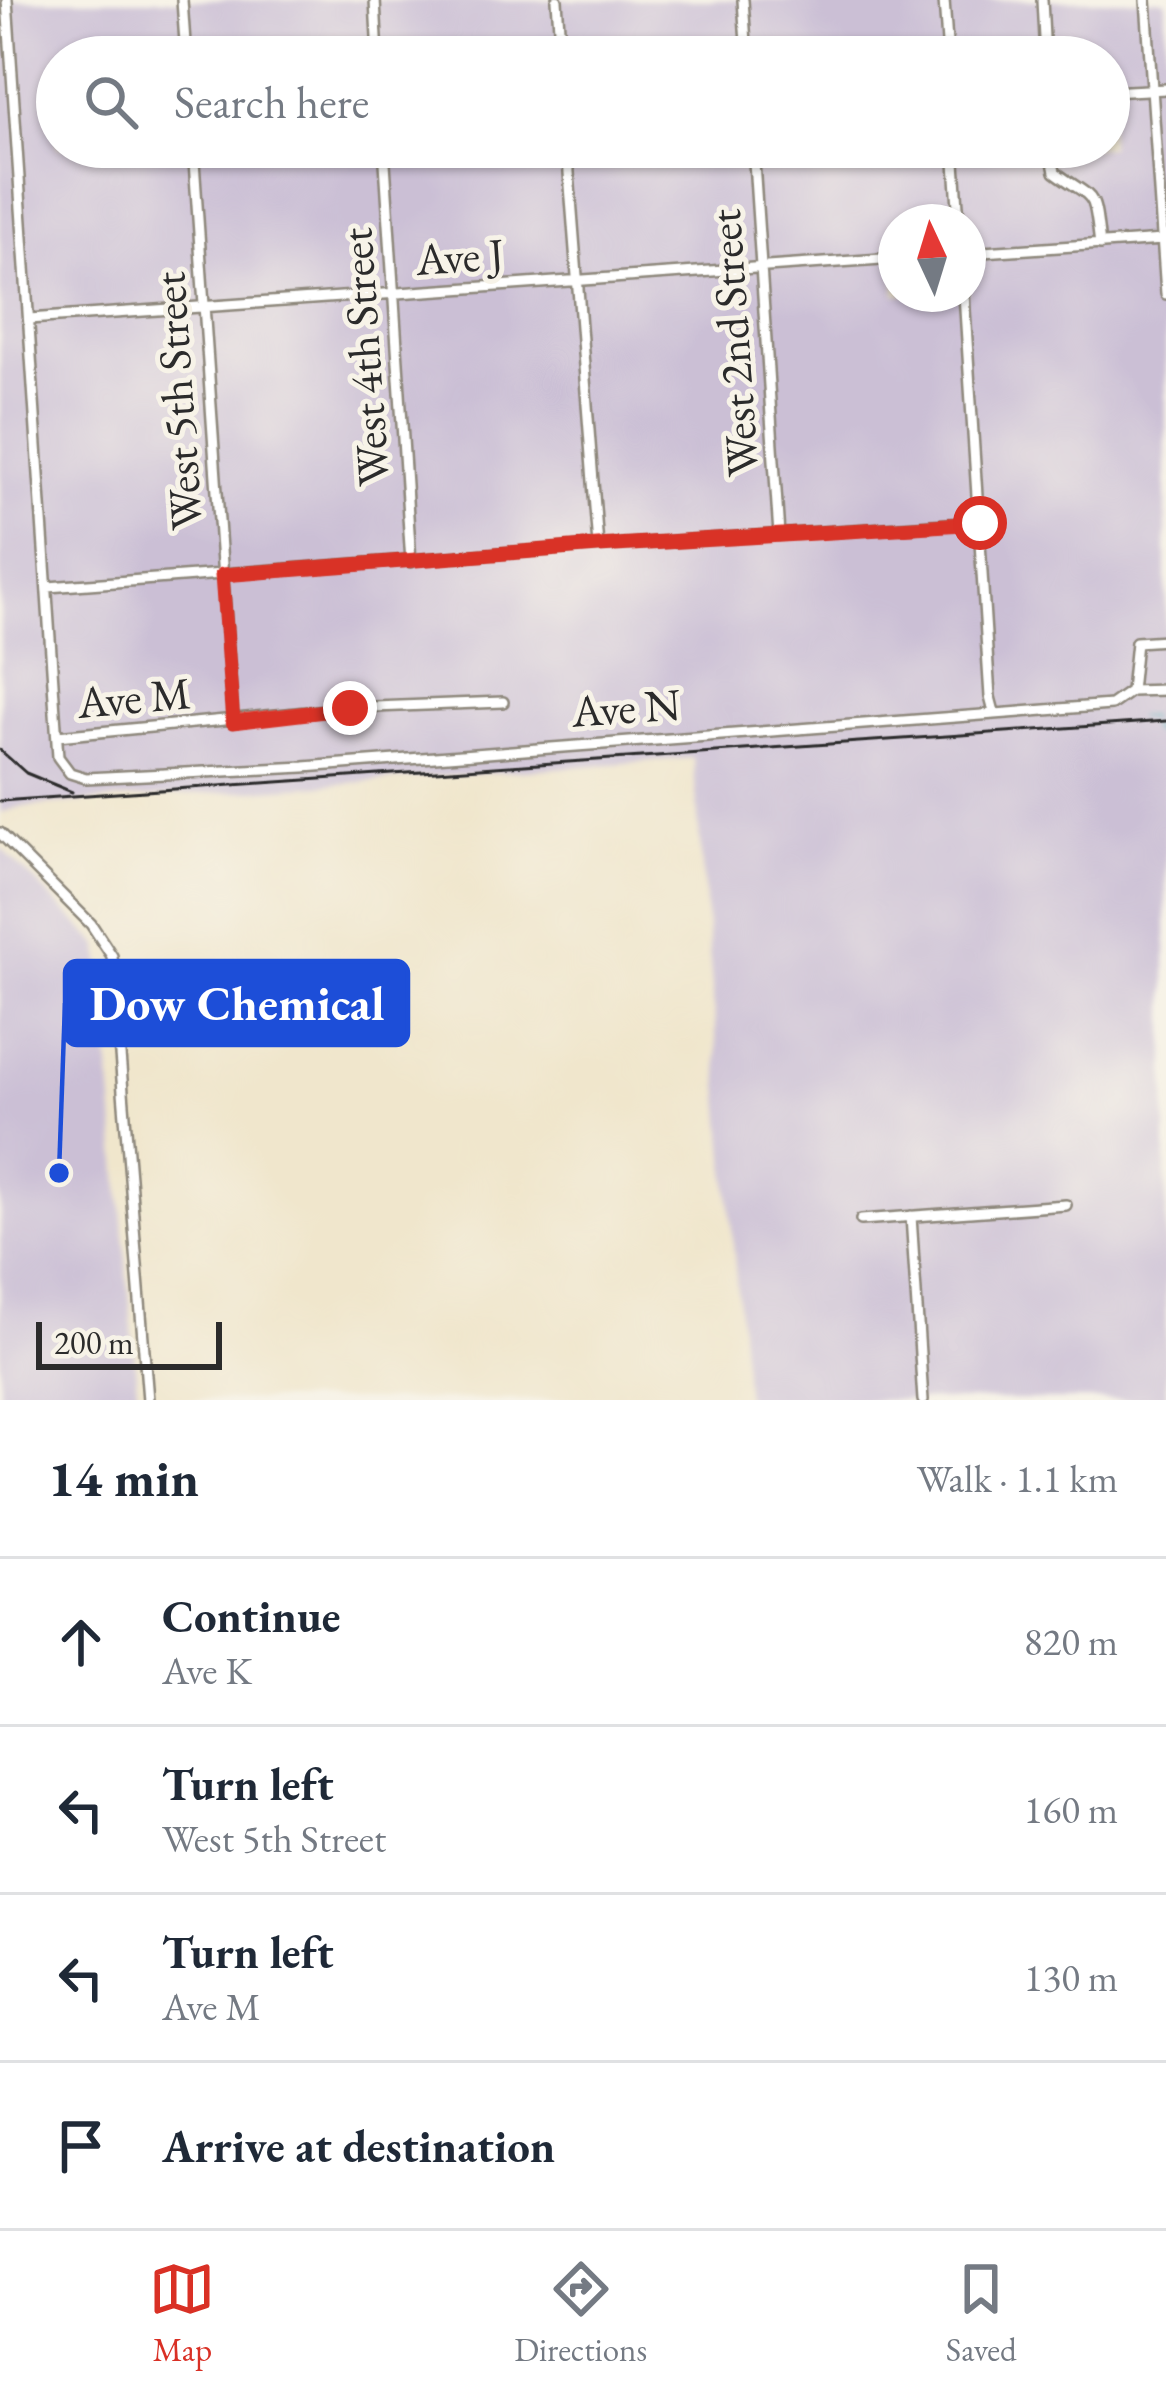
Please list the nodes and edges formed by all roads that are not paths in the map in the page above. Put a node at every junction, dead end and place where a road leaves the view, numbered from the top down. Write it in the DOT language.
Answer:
graph roads {
  1 [pos="8,0"];
  2 [pos="182,0"];
  3 [pos="375,0"];
  4 [pos="557,0"];
  5 [pos="743,0"];
  6 [pos="944,0"];
  7 [pos="1042,0"];
  8 [pos="1146,0"];
  9 [pos="185,36"];
  10 [pos="377,36"];
  11 [pos="560,36"];
  12 [pos="746,36"];
  13 [pos="947,36"];
  14 [pos="1044,36"];
  15 [pos="1166,89"];
  16 [pos="1153,90"];
  17 [pos="1130,91"];
  18 [pos="194,168"];
  19 [pos="385,168"];
  20 [pos="569,168"];
  21 [pos="754,168"];
  22 [pos="955,168"];
  23 [pos="1054,168"];
  24 [pos="958,204"];
  25 [pos="1163,241"];
  26 [pos="1100,245"];
  27 [pos="986,253"];
  28 [pos="878,260"];
  29 [pos="760,268"];
  30 [pos="1165,274"];
  31 [pos="577,280"];
  32 [pos="392,293"];
  33 [pos="1166,294"];
  34 [pos="204,306"];
  35 [pos="965,312"];
  36 [pos="29,319"];
  37 [pos="980,523"];
  38 [pos="779,535"];
  39 [pos="598,546"];
  40 [pos="411,562"];
  41 [pos="222,575"];
  42 [pos="48,587"];
  43 [pos="1166,640"];
  44 [pos="1166,691"];
  45 [pos="1131,692"];
  46 [pos="503,702"];
  47 [pos="994,712"];
  48 [pos="233,722"];
  49 [pos="57,736"];
  50 [pos="0,833"];
  51 [pos="1066,1205"];
  52 [pos="911,1216"];
  53 [pos="861,1220"];
  54 [pos="148,1400"];
  55 [pos="923,1400"];
  1 -- 36 [label="street"];
  2 -- 9 [label="street"];
  3 -- 10 [label="street"];
  4 -- 11 [label="street"];
  5 -- 12 [label="street"];
  6 -- 13 [label="street"];
  7 -- 14 [label="street"];
  8 -- 16 [label="street"];
  15 -- 16 [label="street"];
  16 -- 17 [label="street"];
  16 -- 25 [label="street"];
  18 -- 34 [label="street, West 5th Street"];
  19 -- 32 [label="street, West 4th Street"];
  20 -- 31 [label="street"];
  21 -- 29 [label="street, West 2nd Street"];
  22 -- 24 [label="street"];
  23 -- 26 [label="street"];
  25 -- 26 [label="street"];
  25 -- 30 [label="street"];
  26 -- 27 [label="street"];
  28 -- 29 [label="street, Ave J"];
  29 -- 31 [label="street, Ave J"];
  29 -- 38 [label="street, West 2nd Street"];
  30 -- 33 [label="street"];
  31 -- 32 [label="street, Ave J"];
  31 -- 39 [label="street"];
  32 -- 34 [label="street, Ave J"];
  32 -- 40 [label="street, West 4th Street"];
  34 -- 36 [label="street, Ave J"];
  34 -- 41 [label="street, West 5th Street"];
  35 -- 37 [label="street"];
  36 -- 42 [label="street"];
  37 -- 38 [label="street"];
  37 -- 47 [label="street"];
  38 -- 39 [label="street"];
  39 -- 40 [label="street"];
  40 -- 41 [label="street"];
  41 -- 42 [label="street"];
  41 -- 48 [label="street, West 5th Street"];
  42 -- 49 [label="street"];
  43 -- 45 [label="street"];
  44 -- 45 [label="street, Ave N"];
  45 -- 47 [label="street, Ave N"];
  46 -- 48 [label="street, Ave M"];
  47 -- 49 [label="street, Ave N"];
  48 -- 49 [label="street, Ave M"];
  50 -- 54 [label="street"];
  51 -- 52 [label="street"];
  52 -- 53 [label="street"];
  52 -- 55 [label="street"];
}
